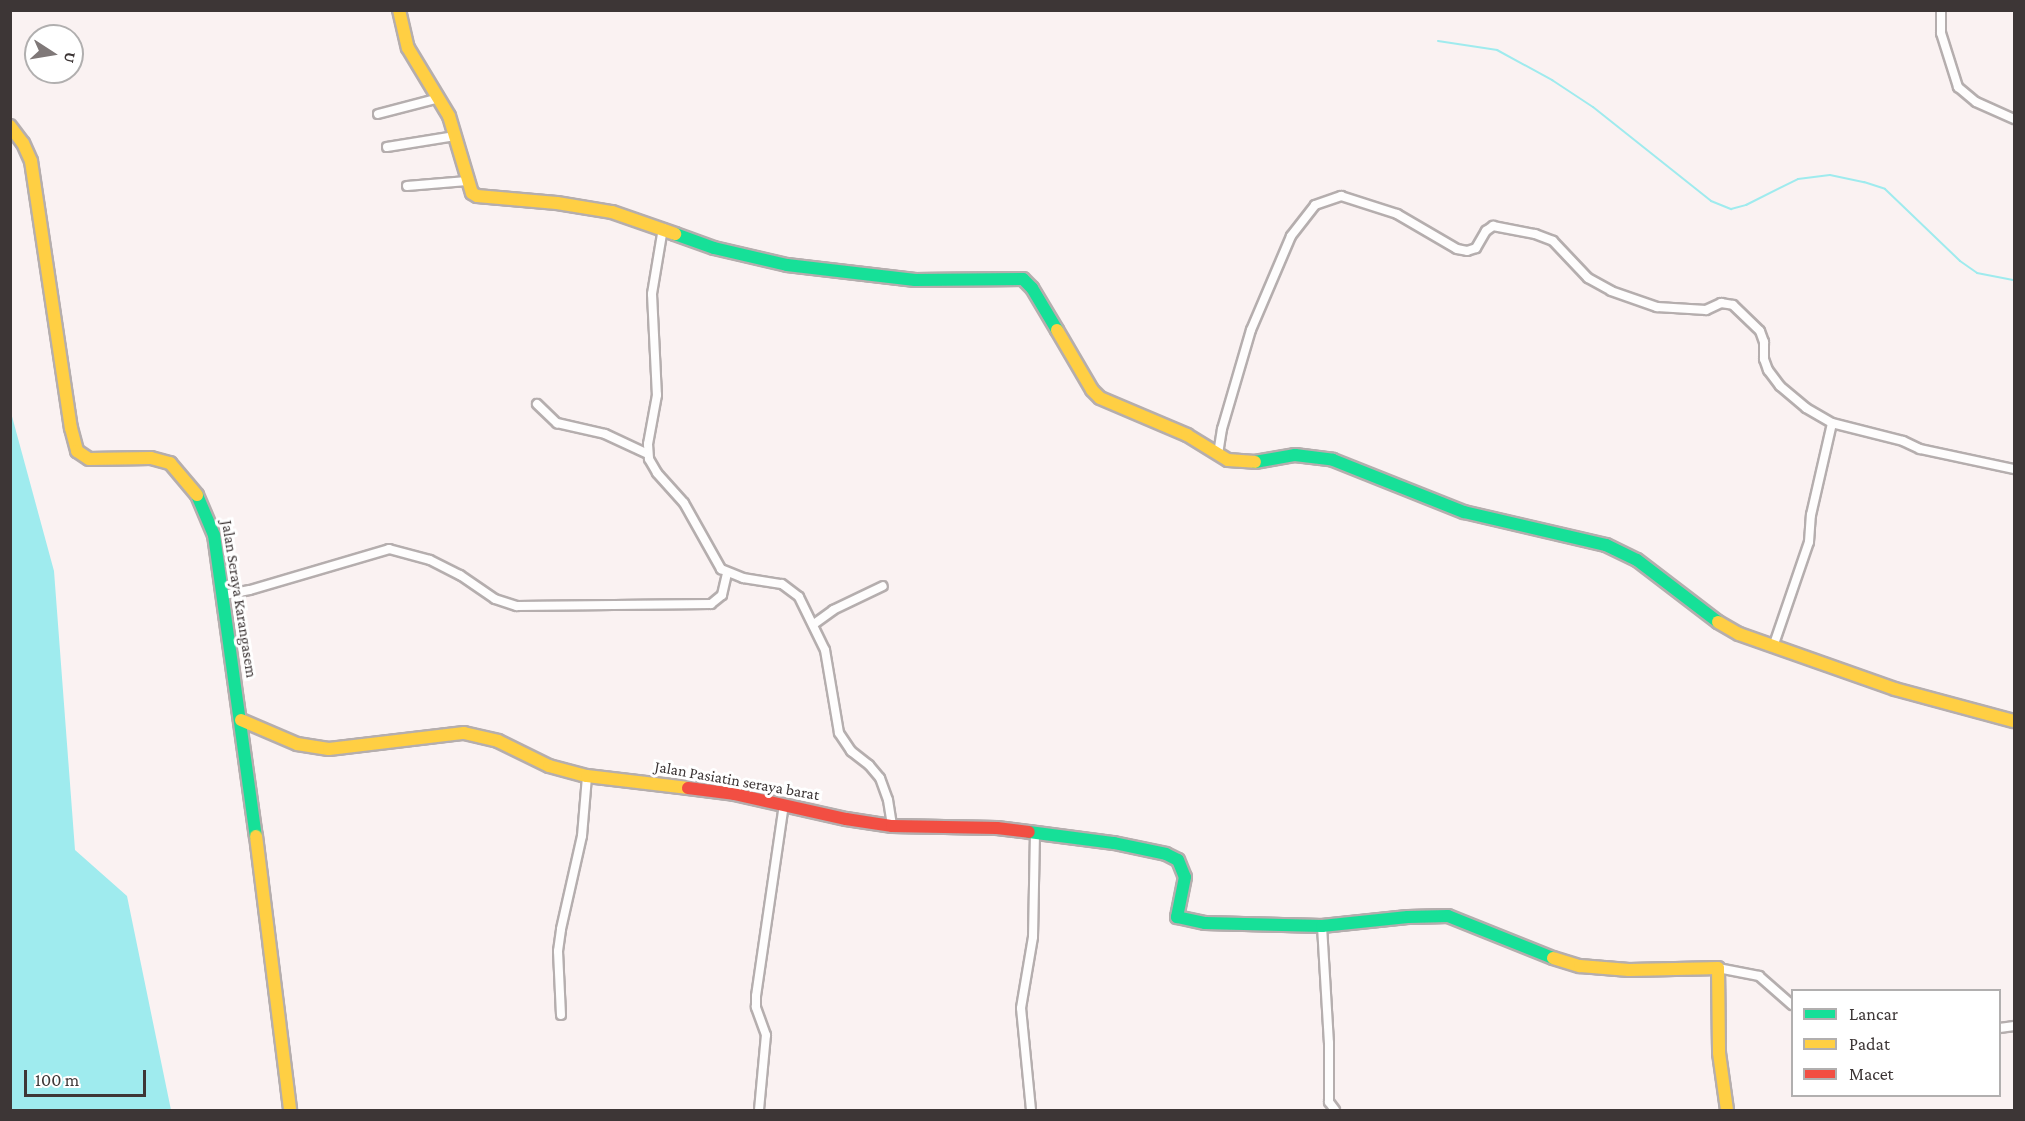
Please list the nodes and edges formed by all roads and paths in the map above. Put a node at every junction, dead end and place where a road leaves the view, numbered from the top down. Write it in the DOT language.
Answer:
graph roads {
  1 [pos="399,10"];
  2 [pos="1941,10"];
  3 [pos="439,98"];
  4 [pos="378,114"];
  5 [pos="2014,119"];
  6 [pos="10,126"];
  7 [pos="455,135"];
  8 [pos="387,147"];
  9 [pos="466,181"];
  10 [pos="407,186"];
  11 [pos="663,228"];
  12 [pos="537,404"];
  13 [pos="1832,423"];
  14 [pos="648,454"];
  15 [pos="1218,454"];
  16 [pos="2014,469"];
  17 [pos="728,573"];
  18 [pos="883,586"];
  19 [pos="224,595"];
  20 [pos="814,624"];
  21 [pos="1773,647"];
  22 [pos="241,720"];
  23 [pos="2014,721"];
  24 [pos="587,776"];
  25 [pos="784,805"];
  26 [pos="892,826"];
  27 [pos="1035,833"];
  28 [pos="1322,926"];
  29 [pos="1718,968"];
  30 [pos="1791,1004"];
  31 [pos="561,1015"];
  32 [pos="290,1110"];
  33 [pos="759,1110"];
  34 [pos="1031,1110"];
  35 [pos="1335,1110"];
  36 [pos="1727,1110"];
  1 -- 3 [label="street"];
  2 -- 5 [label="street"];
  3 -- 4 [label="street"];
  3 -- 7 [label="street"];
  6 -- 19 [label="street, Jalan Seraya Karangasem"];
  7 -- 8 [label="street"];
  7 -- 9 [label="street"];
  9 -- 10 [label="street"];
  9 -- 11 [label="street"];
  11 -- 14 [label="street"];
  11 -- 15 [label="street"];
  12 -- 14 [label="street"];
  13 -- 15 [label="street"];
  13 -- 16 [label="street"];
  13 -- 21 [label="street"];
  14 -- 17 [label="street"];
  15 -- 21 [label="street"];
  17 -- 19 [label="street"];
  17 -- 20 [label="street"];
  18 -- 20 [label="street"];
  19 -- 22 [label="street, Jalan Seraya Karangasem"];
  20 -- 26 [label="street"];
  21 -- 23 [label="street"];
  22 -- 24 [label="street, Jalan Pasiatin seraya barat"];
  22 -- 32 [label="street, Jalan Seraya Karangasem"];
  24 -- 25 [label="street, Jalan Pasiatin seraya barat"];
  24 -- 31 [label="street"];
  25 -- 26 [label="street, Jalan Pasiatin seraya barat"];
  25 -- 33 [label="street"];
  26 -- 27 [label="street, Jalan Pasiatin seraya barat"];
  27 -- 28 [label="street, Jalan Pasiatin seraya barat"];
  27 -- 34 [label="street"];
  28 -- 29 [label="street"];
  28 -- 35 [label="street"];
  29 -- 30 [label="street"];
  29 -- 36 [label="street"];
}
